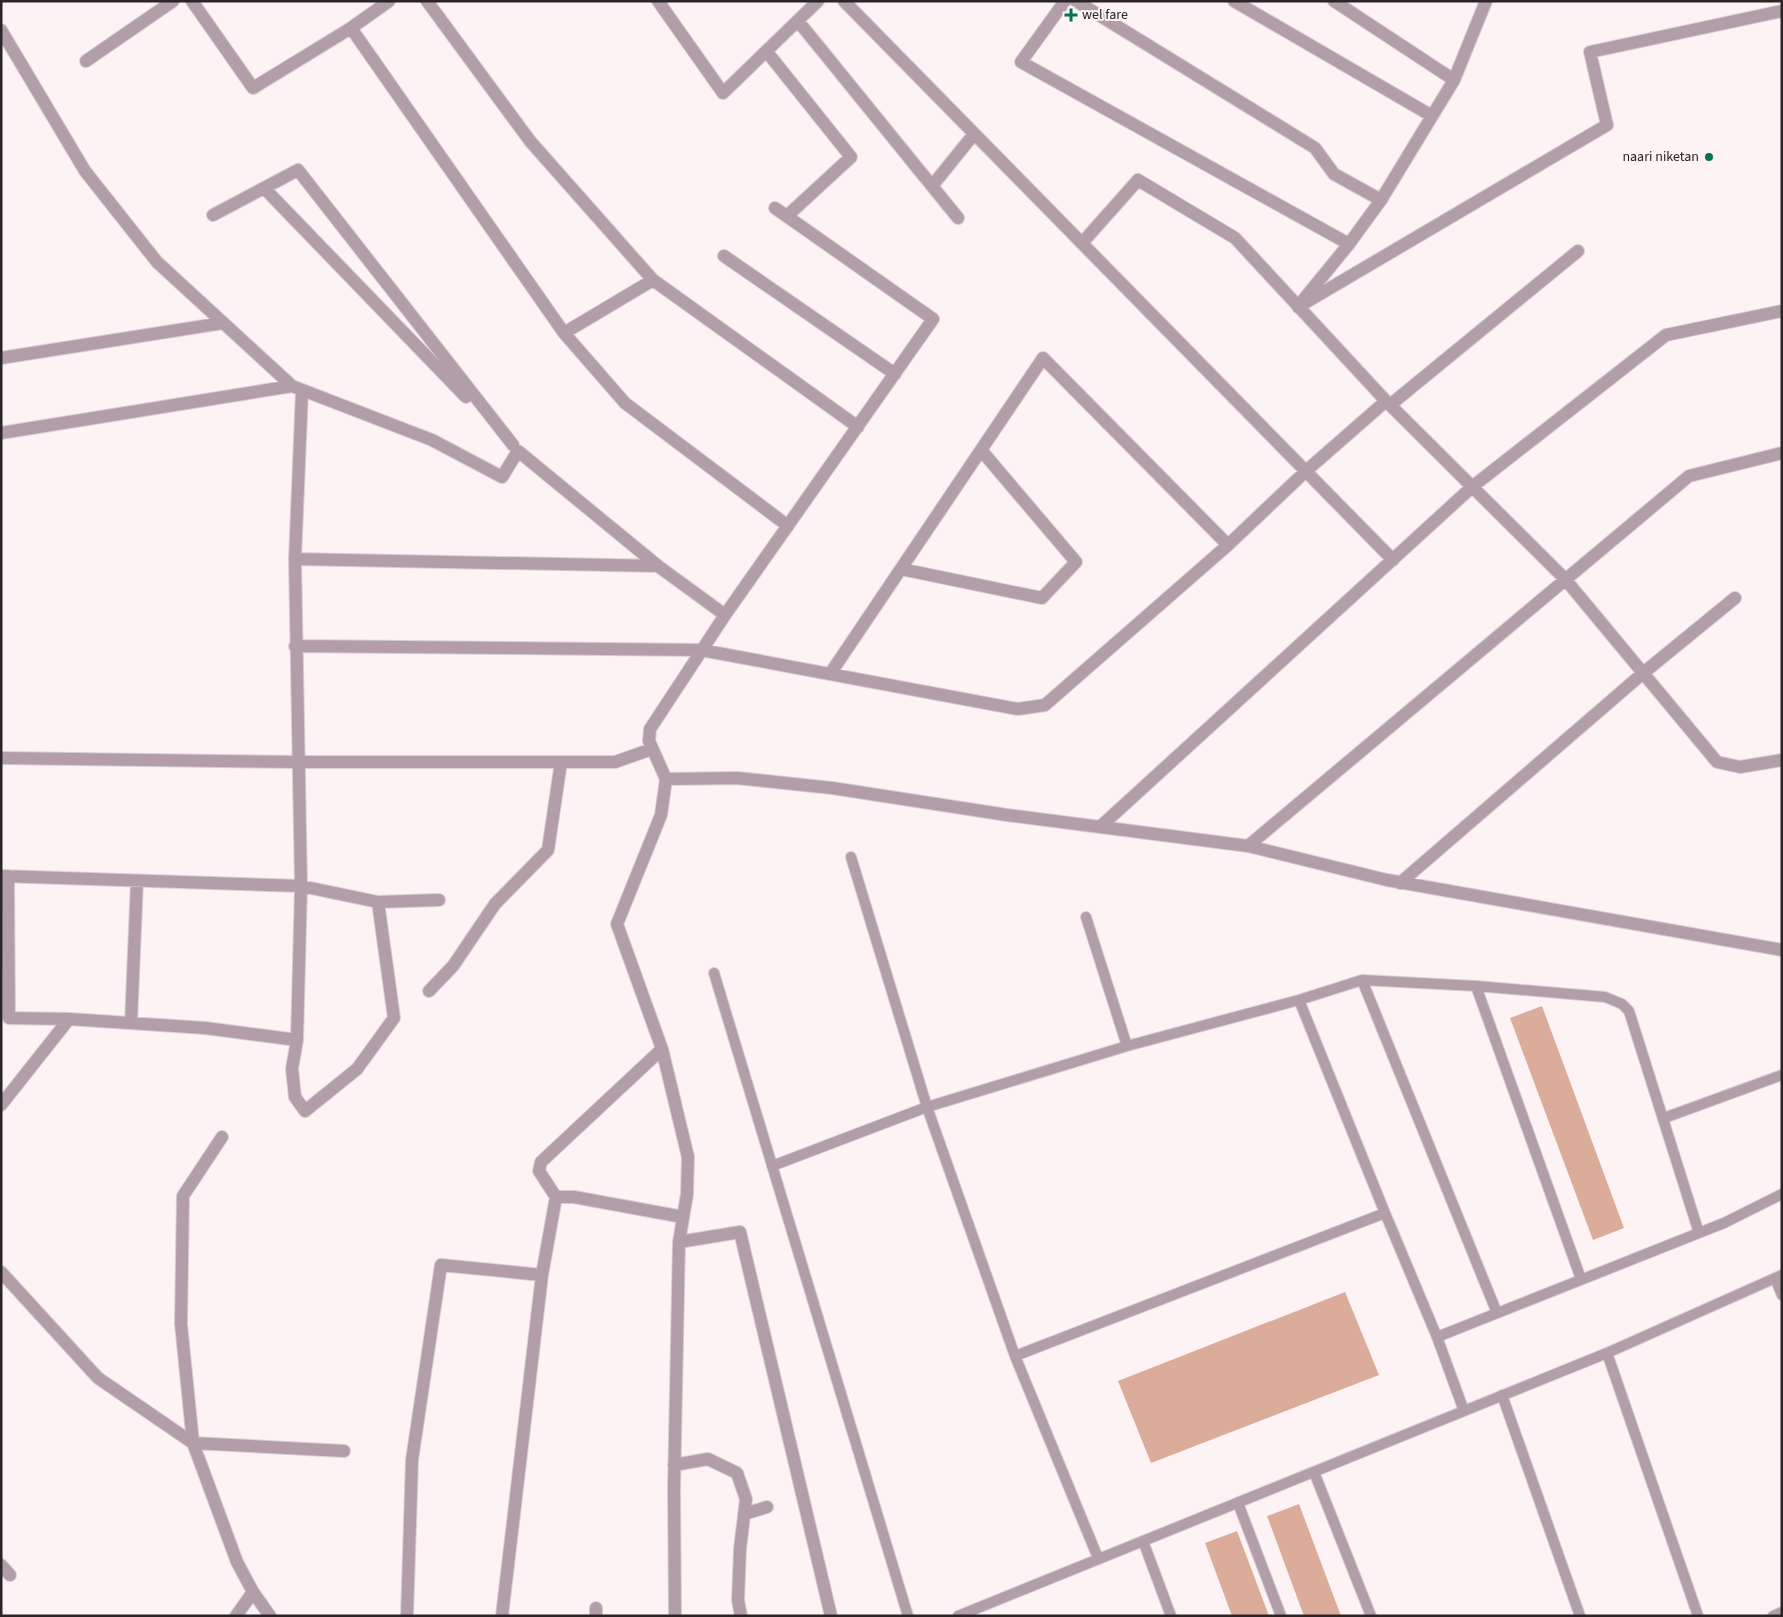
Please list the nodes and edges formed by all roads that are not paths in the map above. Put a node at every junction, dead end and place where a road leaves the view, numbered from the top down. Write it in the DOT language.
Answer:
graph roads {
  1 [pos="173,1"];
  2 [pos="192,1"];
  3 [pos="390,1"];
  4 [pos="427,1"];
  5 [pos="658,1"];
  6 [pos="818,1"];
  7 [pos="844,1"];
  8 [pos="1064,1"];
  9 [pos="1076,1"];
  10 [pos="1234,1"];
  11 [pos="1334,1"];
  12 [pos="1486,1"];
  13 [pos="1782,11"];
  14 [pos="798,20"];
  15 [pos="351,28"];
  16 [pos="1,30"];
  17 [pos="767,52"];
  18 [pos="86,61"];
  19 [pos="1454,80"];
  20 [pos="1432,116"];
  21 [pos="974,134"];
  22 [pos="932,186"];
  23 [pos="265,189"];
  24 [pos="1380,200"];
  25 [pos="775,208"];
  26 [pos="213,215"];
  27 [pos="787,216"];
  28 [pos="958,218"];
  29 [pos="1082,243"];
  30 [pos="1349,244"];
  31 [pos="1578,251"];
  32 [pos="724,256"];
  33 [pos="653,280"];
  34 [pos="1298,307"];
  35 [pos="1782,311"];
  36 [pos="223,322"];
  37 [pos="564,333"];
  38 [pos="1,358"];
  39 [pos="895,374"];
  40 [pos="297,389"];
  41 [pos="1388,403"];
  42 [pos="858,427"];
  43 [pos="1,433"];
  44 [pos="515,448"];
  45 [pos="981,450"];
  46 [pos="1782,453"];
  47 [pos="1306,471"];
  48 [pos="1472,487"];
  49 [pos="788,526"];
  50 [pos="1228,545"];
  51 [pos="295,559"];
  52 [pos="1393,560"];
  53 [pos="658,566"];
  54 [pos="901,570"];
  55 [pos="1565,579"];
  56 [pos="1735,598"];
  57 [pos="725,615"];
  58 [pos="295,646"];
  59 [pos="701,650"];
  60 [pos="830,674"];
  61 [pos="1642,674"];
  62 [pos="652,749"];
  63 [pos="1,758"];
  64 [pos="1782,760"];
  65 [pos="299,762"];
  66 [pos="561,762"];
  67 [pos="666,779"];
  68 [pos="1100,827"];
  69 [pos="1248,846"];
  70 [pos="851,857"];
  71 [pos="5,876"];
  72 [pos="137,881"];
  73 [pos="1400,883"];
  74 [pos="301,886"];
  75 [pos="439,900"];
  76 [pos="378,902"];
  77 [pos="1086,917"];
  78 [pos="1782,950"];
  79 [pos="714,973"];
  80 [pos="1362,980"];
  81 [pos="1476,986"];
  82 [pos="429,991"];
  83 [pos="1299,1000"];
  84 [pos="5,1016"];
  85 [pos="69,1019"];
  86 [pos="131,1023"];
  87 [pos="297,1040"];
  88 [pos="1127,1046"];
  89 [pos="662,1049"];
  90 [pos="1782,1075"];
  91 [pos="1,1105"];
  92 [pos="927,1107"];
  93 [pos="1664,1118"];
  94 [pos="222,1137"];
  95 [pos="772,1166"];
  96 [pos="1782,1194"];
  97 [pos="556,1197"];
  98 [pos="1385,1214"];
  99 [pos="683,1217"];
  100 [pos="1699,1233"];
  101 [pos="678,1242"];
  102 [pos="1,1272"];
  103 [pos="542,1275"];
  104 [pos="1779,1276"];
  105 [pos="1582,1279"];
  106 [pos="1782,1296"];
  107 [pos="1497,1313"];
  108 [pos="1437,1337"];
  109 [pos="1607,1353"];
  110 [pos="1015,1356"];
  111 [pos="1502,1395"];
  112 [pos="1464,1411"];
  113 [pos="193,1443"];
  114 [pos="344,1451"];
  115 [pos="674,1465"];
  116 [pos="1314,1472"];
  117 [pos="1238,1503"];
  118 [pos="767,1507"];
  119 [pos="744,1514"];
  120 [pos="1143,1541"];
  121 [pos="1098,1558"];
  122 [pos="1,1565"];
  123 [pos="10,1575"];
  124 [pos="254,1592"];
  125 [pos="1782,1612"];
  126 [pos="236,1616"];
  127 [pos="270,1616"];
  128 [pos="407,1616"];
  129 [pos="502,1616"];
  130 [pos="675,1616"];
  131 [pos="741,1616"];
  132 [pos="831,1616"];
  133 [pos="908,1616"];
  134 [pos="958,1616"];
  135 [pos="1171,1616"];
  136 [pos="1281,1616"];
  137 [pos="1371,1616"];
  138 [pos="1580,1616"];
  139 [pos="1698,1616"];
  140 [pos="1772,1616"];
  1 -- 18 [label="street"];
  2 -- 15 [label="street"];
  3 -- 15 [label="street"];
  4 -- 33 [label="street"];
  5 -- 17 [label="street"];
  6 -- 14 [label="street"];
  7 -- 21 [label="street"];
  8 -- 30 [label="street"];
  9 -- 24 [label="street"];
  10 -- 20 [label="street"];
  11 -- 19 [label="street"];
  12 -- 19 [label="street"];
  13 -- 34 [label="street"];
  14 -- 17 [label="street"];
  14 -- 22 [label="street"];
  15 -- 37 [label="street"];
  16 -- 36 [label="street"];
  17 -- 27 [label="street"];
  19 -- 20 [label="street"];
  20 -- 24 [label="street"];
  21 -- 22 [label="street"];
  21 -- 29 [label="street"];
  22 -- 28 [label="street"];
  23 -- 26 [label="street"];
  23 -- 44 [label="street"];
  23 -- 44 [label="street"];
  24 -- 30 [label="street"];
  25 -- 27 [label="street"];
  27 -- 39 [label="street"];
  29 -- 34 [label="street"];
  29 -- 47 [label="street"];
  30 -- 34 [label="street"];
  31 -- 41 [label="street"];
  32 -- 39 [label="street"];
  33 -- 37 [label="street"];
  33 -- 42 [label="street"];
  34 -- 41 [label="street"];
  35 -- 48 [label="street"];
  36 -- 38 [label="street"];
  36 -- 40 [label="street"];
  37 -- 49 [label="street"];
  39 -- 42 [label="street"];
  40 -- 43 [label="street"];
  40 -- 44 [label="street"];
  40 -- 51 [label="street"];
  41 -- 47 [label="street"];
  41 -- 48 [label="street"];
  42 -- 49 [label="street"];
  44 -- 53 [label="street"];
  45 -- 50 [label="street"];
  45 -- 54 [label="street"];
  45 -- 54 [label="street"];
  46 -- 55 [label="street"];
  47 -- 50 [label="street"];
  47 -- 52 [label="street"];
  48 -- 52 [label="street"];
  48 -- 55 [label="street"];
  49 -- 57 [label="street"];
  50 -- 60 [label="street"];
  51 -- 53 [label="street"];
  51 -- 58 [label="street"];
  52 -- 68 [label="street"];
  53 -- 57 [label="street"];
  54 -- 60 [label="street"];
  55 -- 61 [label="street"];
  55 -- 69 [label="street"];
  56 -- 61 [label="street"];
  57 -- 59 [label="street"];
  58 -- 59 [label="street"];
  58 -- 65 [label="street"];
  59 -- 60 [label="street"];
  59 -- 62 [label="street"];
  61 -- 64 [label="street"];
  61 -- 73 [label="street"];
  62 -- 66 [label="street"];
  62 -- 67 [label="street"];
  63 -- 65 [label="street"];
  65 -- 66 [label="street"];
  65 -- 74 [label="street"];
  66 -- 82 [label="street"];
  67 -- 68 [label="street"];
  67 -- 89 [label="street"];
  68 -- 69 [label="street"];
  69 -- 73 [label="street"];
  70 -- 92 [label="lane"];
  71 -- 72 [label="street"];
  71 -- 84 [label="street"];
  72 -- 74 [label="street"];
  72 -- 86 [label="street"];
  73 -- 78 [label="street"];
  74 -- 76 [label="street"];
  74 -- 87 [label="street"];
  75 -- 76 [label="street"];
  76 -- 87 [label="street"];
  77 -- 88 [label="lane"];
  79 -- 95 [label="lane"];
  80 -- 81 [label="lane"];
  80 -- 83 [label="lane"];
  80 -- 107 [label="lane"];
  81 -- 93 [label="lane"];
  81 -- 105 [label="lane"];
  83 -- 88 [label="lane"];
  83 -- 98 [label="lane"];
  84 -- 85 [label="street"];
  85 -- 86 [label="street"];
  85 -- 91 [label="street"];
  86 -- 87 [label="street"];
  88 -- 92 [label="lane"];
  89 -- 97 [label="street"];
  89 -- 99 [label="street"];
  90 -- 93 [label="lane"];
  92 -- 95 [label="lane"];
  92 -- 110 [label="lane"];
  93 -- 100 [label="lane"];
  94 -- 113 [label="street"];
  95 -- 133 [label="lane"];
  96 -- 100 [label="lane"];
  97 -- 99 [label="street"];
  97 -- 103 [label="street"];
  98 -- 108 [label="lane"];
  98 -- 110 [label="lane"];
  99 -- 101 [label="street"];
  100 -- 105 [label="lane"];
  101 -- 115 [label="street"];
  101 -- 132 [label="street"];
  102 -- 113 [label="street"];
  103 -- 128 [label="street"];
  103 -- 129 [label="street"];
  104 -- 106 [label="lane"];
  104 -- 109 [label="lane"];
  105 -- 107 [label="lane"];
  107 -- 108 [label="lane"];
  108 -- 112 [label="lane"];
  109 -- 111 [label="lane"];
  109 -- 139 [label="lane"];
  110 -- 121 [label="lane"];
  111 -- 112 [label="lane"];
  111 -- 138 [label="lane"];
  112 -- 116 [label="lane"];
  113 -- 114 [label="street"];
  113 -- 124 [label="street"];
  115 -- 119 [label="street"];
  115 -- 130 [label="street"];
  116 -- 117 [label="lane"];
  116 -- 137 [label="lane"];
  117 -- 120 [label="lane"];
  117 -- 136 [label="lane"];
  118 -- 119 [label="street"];
  119 -- 131 [label="street"];
  120 -- 121 [label="lane"];
  120 -- 135 [label="lane"];
  121 -- 134 [label="lane"];
  122 -- 123 [label="street"];
  124 -- 126 [label="street"];
  124 -- 127 [label="street"];
  125 -- 140 [label="lane"];
}
